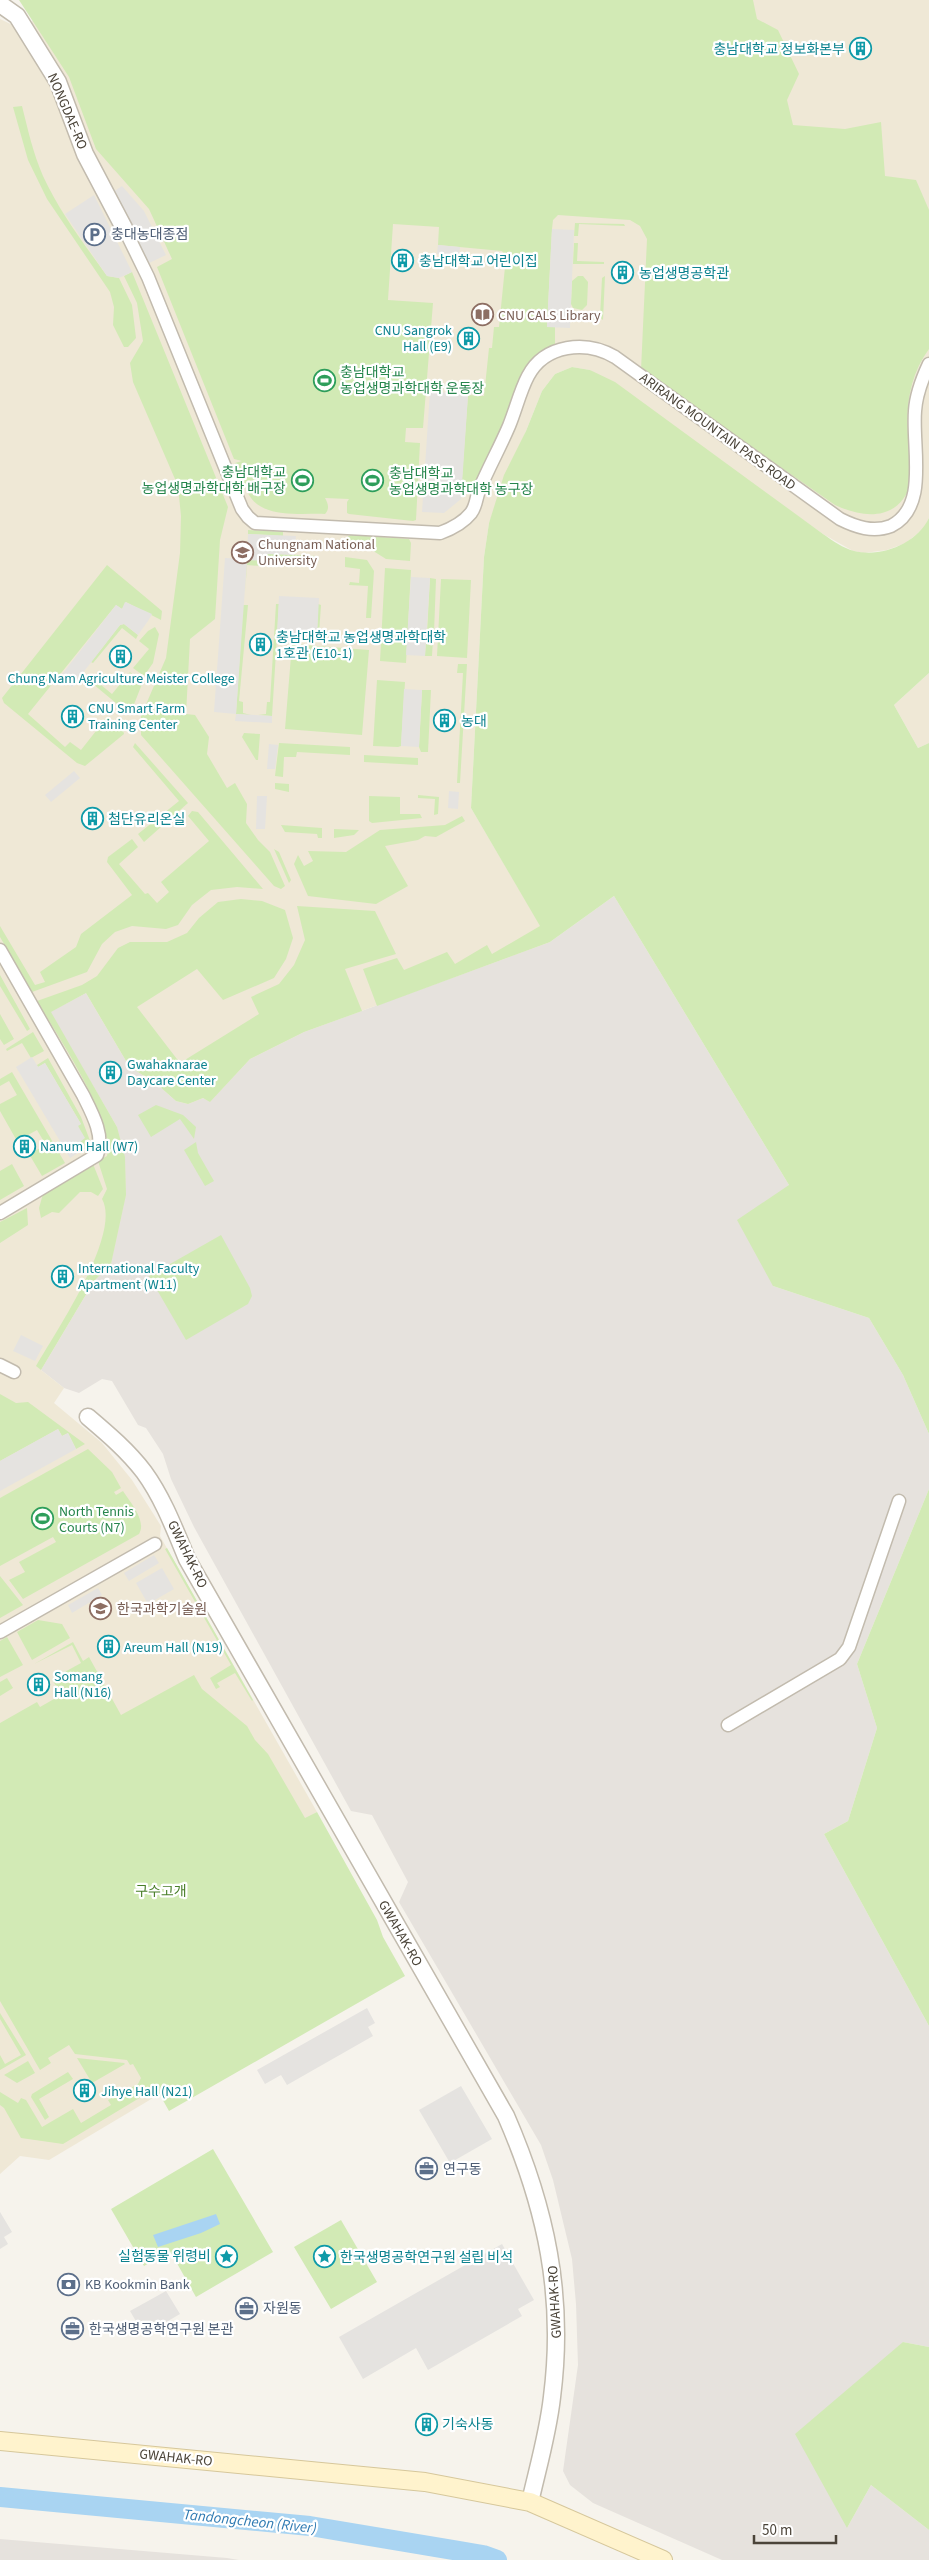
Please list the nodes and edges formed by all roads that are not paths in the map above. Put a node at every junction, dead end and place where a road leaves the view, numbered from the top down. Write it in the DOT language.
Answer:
graph roads {
  1 [pos="7,4"];
  2 [pos="124,228"];
  3 [pos="929,364"];
  4 [pos="0,950"];
  5 [pos="0,1213"];
  6 [pos="0,1365"];
  7 [pos="14,1372"];
  8 [pos="88,1417"];
  9 [pos="898,1501"];
  10 [pos="155,1544"];
  11 [pos="0,1632"];
  12 [pos="728,1725"];
  13 [pos="0,2440"];
  14 [pos="530,2502"];
  15 [pos="662,2560"];
  1 -- 2 [label="street, NONGDAE-RO"];
  2 -- 3 [label="street, ARIRANG MOUNTAIN PASS ROAD"];
  4 -- 5 [label="street"];
  6 -- 7 [label="street"];
  8 -- 14 [label="street, GWAHAK-RO"];
  9 -- 12 [label="street"];
  10 -- 11 [label="street"];
  13 -- 14 [label="main road, GWAHAK-RO"];
  14 -- 15 [label="main road, GWAHAK-RO"];
}
